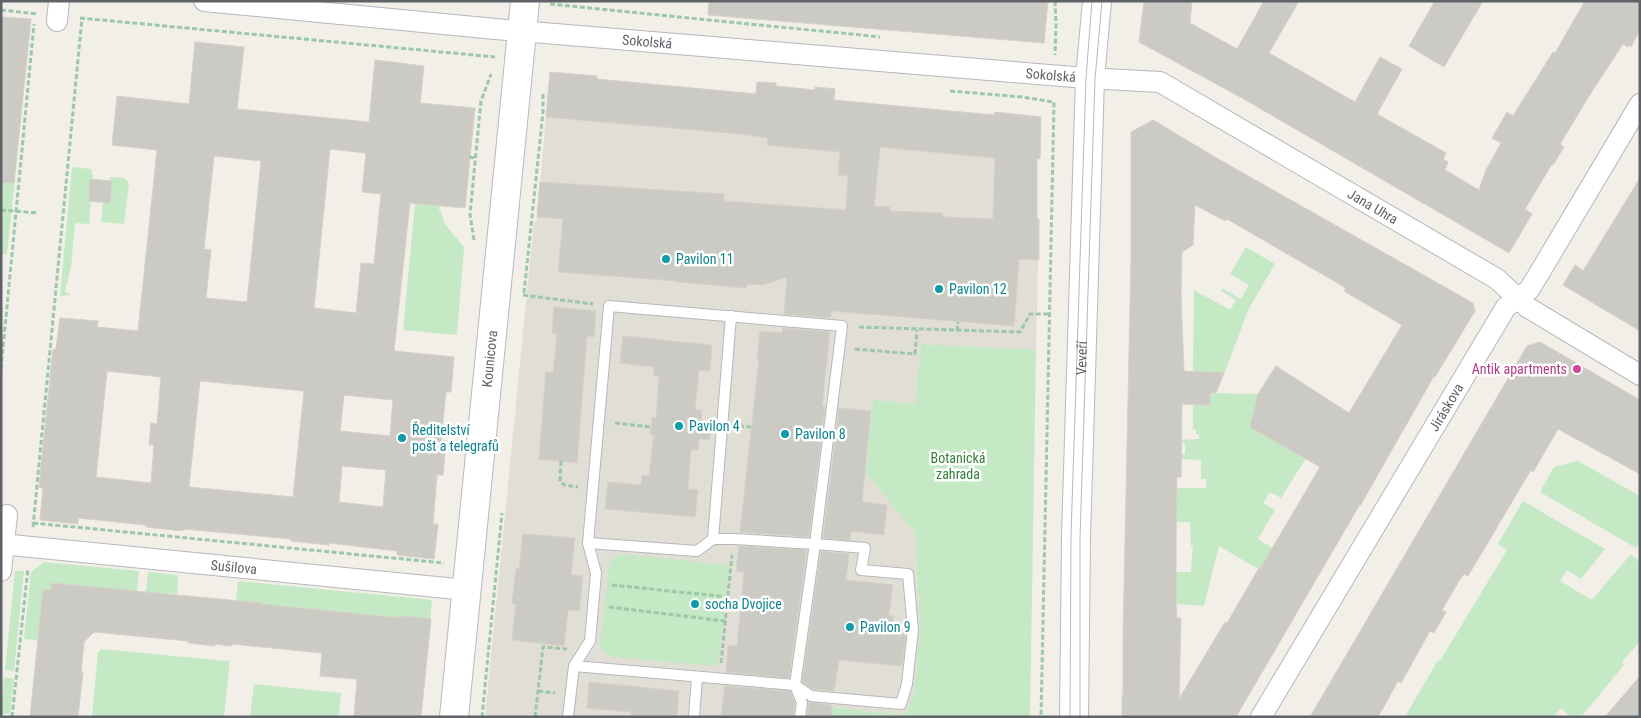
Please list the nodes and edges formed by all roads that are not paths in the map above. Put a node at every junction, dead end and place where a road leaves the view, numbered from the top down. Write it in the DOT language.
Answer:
graph roads {
  1 [pos="204,1"];
  2 [pos="525,1"];
  3 [pos="1096,1"];
  4 [pos="226,2"];
  5 [pos="522,31"];
  6 [pos="1090,78"];
  7 [pos="1640,104"];
  8 [pos="1518,299"];
  9 [pos="731,316"];
  10 [pos="1640,375"];
  11 [pos="6,515"];
  12 [pos="713,539"];
  13 [pos="588,543"];
  14 [pos="2,544"];
  15 [pos="815,544"];
  16 [pos="1,571"];
  17 [pos="467,590"];
  18 [pos="574,666"];
  19 [pos="697,677"];
  20 [pos="795,685"];
  21 [pos="454,717"];
  22 [pos="568,717"];
  23 [pos="694,717"];
  24 [pos="800,717"];
  25 [pos="1074,717"];
  26 [pos="1261,717"];
  1 -- 4 [label="street, Sokolská"];
  2 -- 5 [label="street, Kounicova"];
  3 -- 6 [label="street, Veveří"];
  4 -- 5 [label="street, Sokolská"];
  5 -- 6 [label="street, Sokolská"];
  5 -- 17 [label="street, Kounicova"];
  6 -- 8 [label="street, Jana Uhra"];
  6 -- 25 [label="street, Veveří"];
  7 -- 8 [label="street, Jiráskova"];
  8 -- 10 [label="street, Jana Uhra"];
  8 -- 26 [label="street, Jiráskova"];
  9 -- 12 [label="lane"];
  9 -- 13 [label="lane"];
  9 -- 15 [label="lane"];
  11 -- 14 [label="street"];
  12 -- 13 [label="lane"];
  12 -- 15 [label="lane"];
  13 -- 18 [label="lane"];
  14 -- 16 [label="street"];
  14 -- 17 [label="street, Sušilova"];
  15 -- 20 [label="lane"];
  15 -- 20 [label="lane"];
  17 -- 21 [label="street, Kounicova"];
  18 -- 19 [label="lane"];
  18 -- 22 [label="lane"];
  19 -- 20 [label="lane"];
  19 -- 23 [label="lane"];
  20 -- 24 [label="lane"];
}
